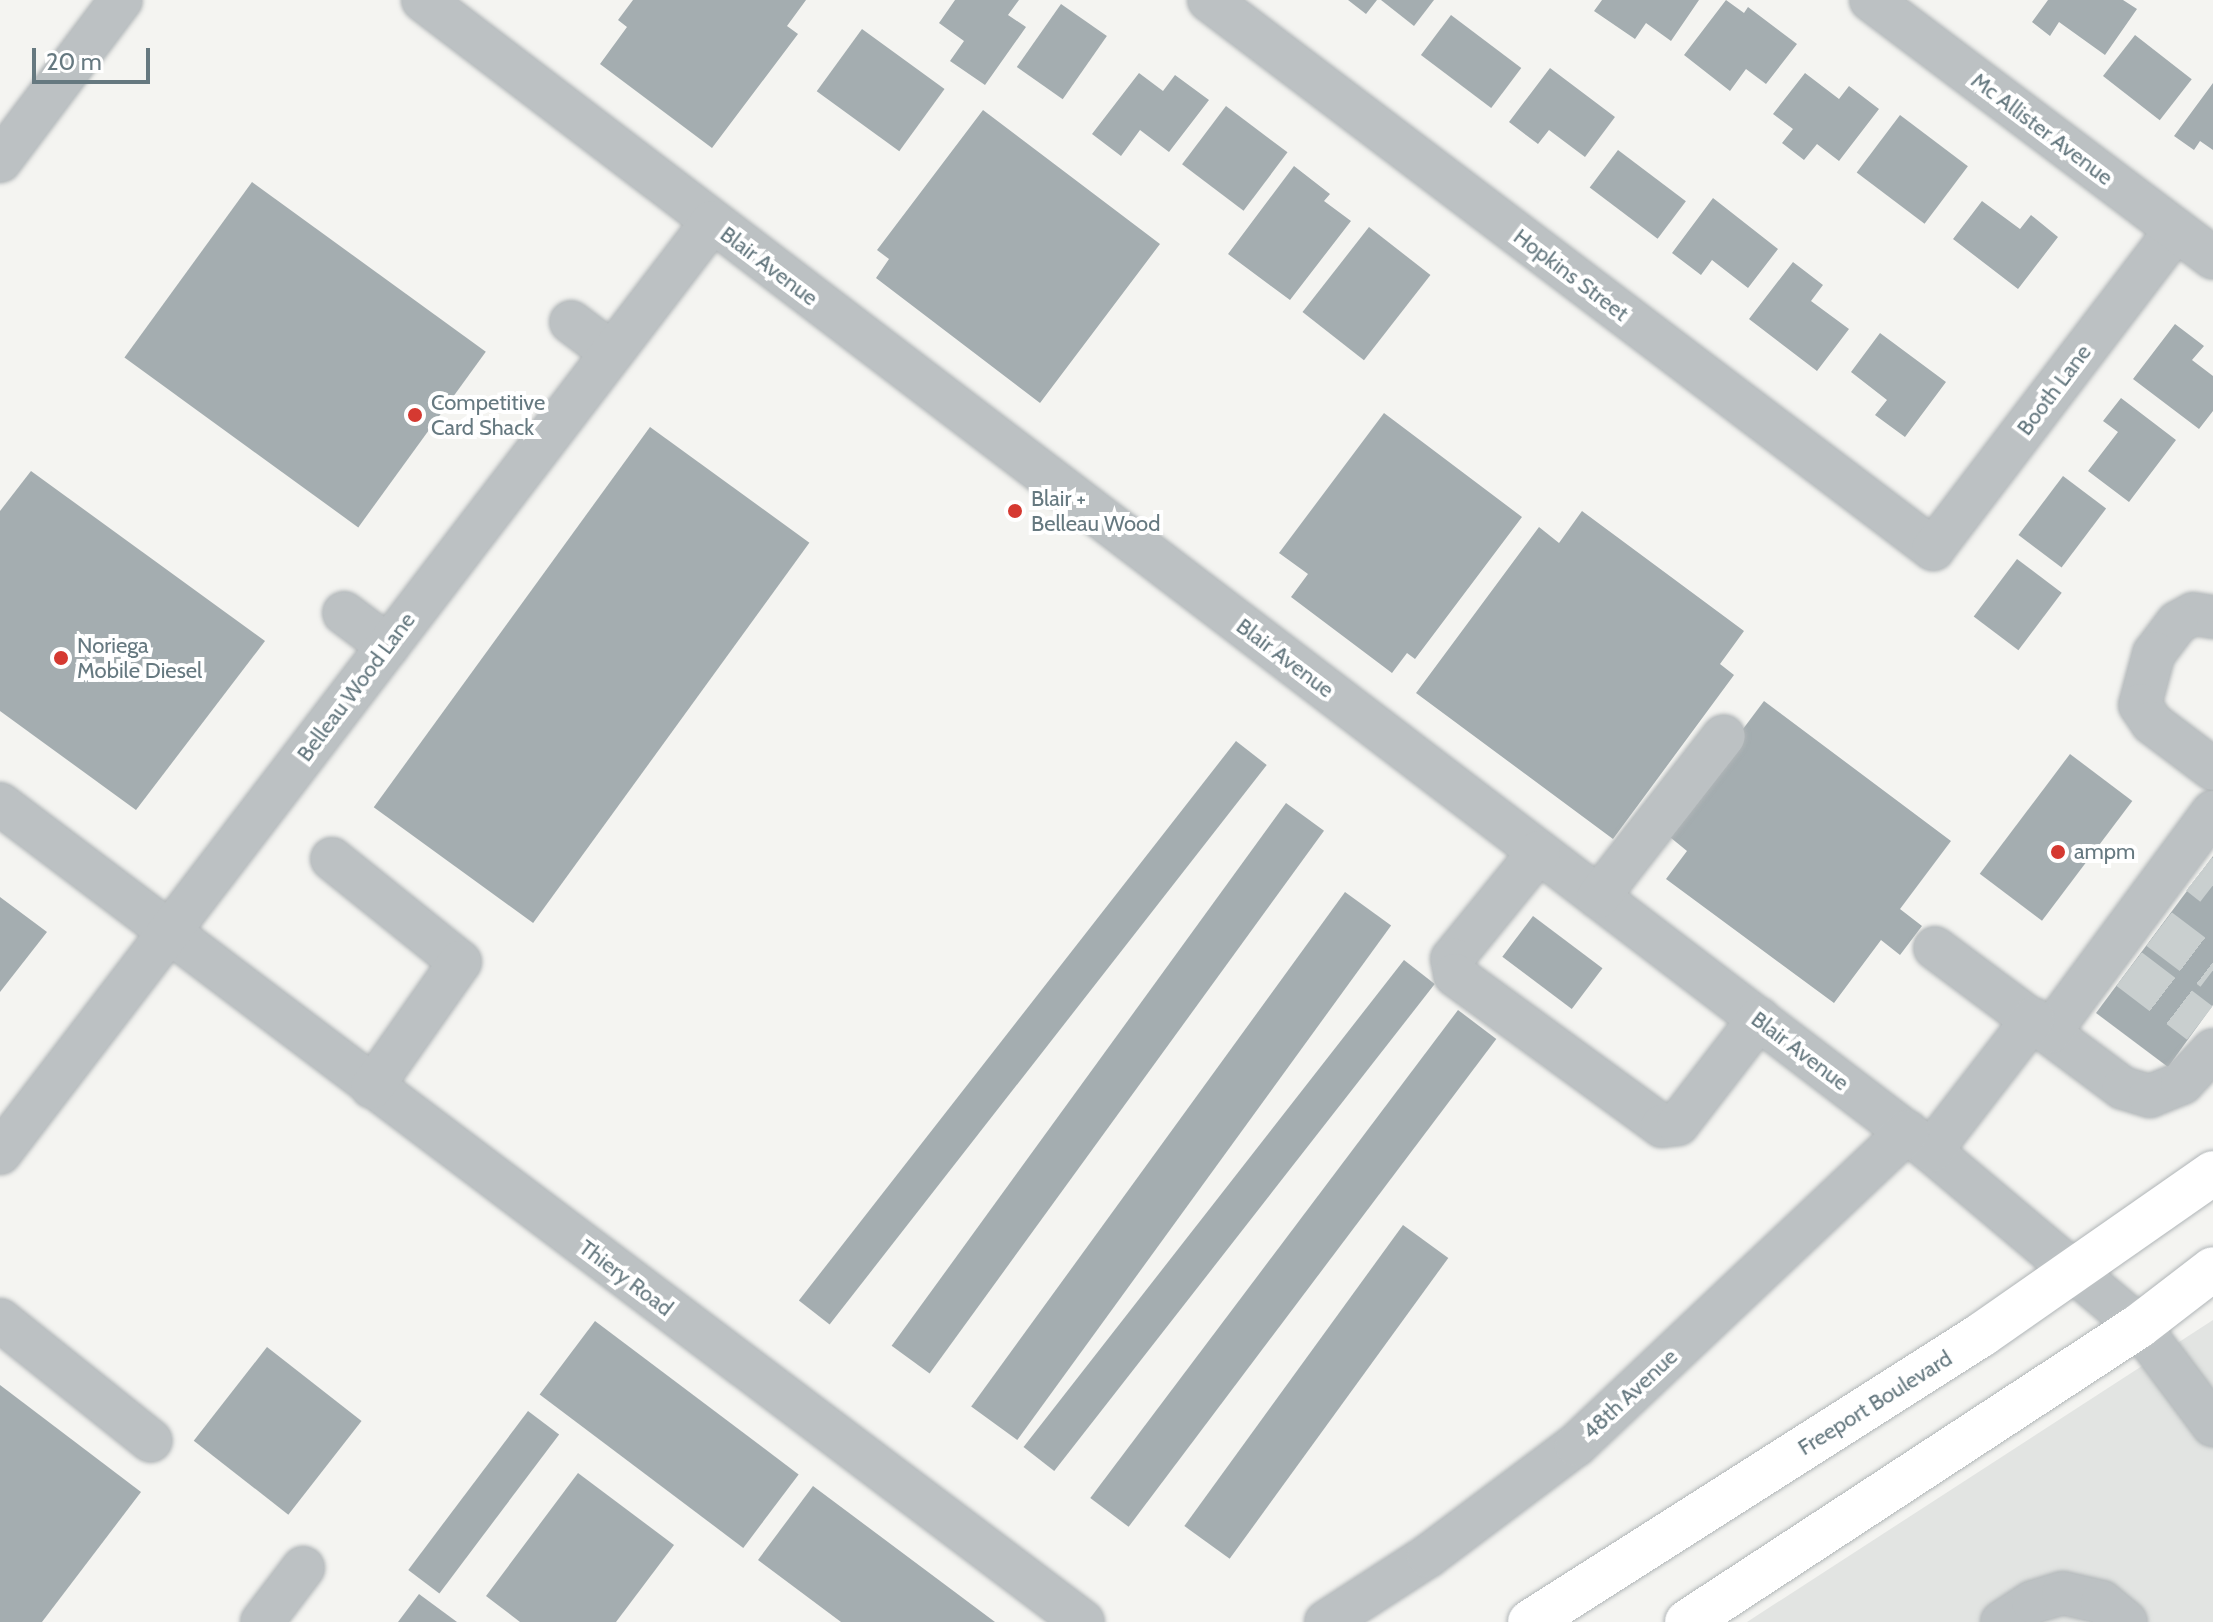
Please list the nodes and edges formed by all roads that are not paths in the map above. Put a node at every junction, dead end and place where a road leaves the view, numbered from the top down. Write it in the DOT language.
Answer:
graph roads {
  1 [pos="121,0"];
  2 [pos="423,0"];
  3 [pos="1209,0"];
  4 [pos="1871,0"];
  5 [pos="0,161"];
  6 [pos="712,222"];
  7 [pos="2176,230"];
  8 [pos="2213,258"];
  9 [pos="571,322"];
  10 [pos="612,353"];
  11 [pos="1933,549"];
  12 [pos="344,613"];
  13 [pos="2213,617"];
  14 [pos="388,646"];
  15 [pos="1724,736"];
  16 [pos="2213,769"];
  17 [pos="0,804"];
  18 [pos="2213,812"];
  19 [pos="1539,852"];
  20 [pos="332,859"];
  21 [pos="1598,897"];
  22 [pos="168,933"];
  23 [pos="1935,948"];
  24 [pos="1759,1019"];
  25 [pos="2042,1025"];
  26 [pos="2209,1035"];
  27 [pos="372,1087"];
  28 [pos="1919,1142"];
  29 [pos="0,1153"];
  30 [pos="2213,1173"];
  31 [pos="2213,1269"];
  32 [pos="2075,1272"];
  33 [pos="0,1320"];
  34 [pos="2139,1326"];
  35 [pos="2213,1425"];
  36 [pos="151,1441"];
  37 [pos="303,1568"];
  38 [pos="262,1622"];
  39 [pos="1083,1622"];
  40 [pos="1326,1622"];
  41 [pos="1530,1622"];
  42 [pos="1687,1622"];
  43 [pos="2002,1622"];
  44 [pos="2126,1622"];
  1 -- 5 [label="street"];
  2 -- 6 [label="street, Blair Avenue"];
  3 -- 11 [label="street, Hopkins Street"];
  4 -- 7 [label="street, Mc Allister Avenue"];
  6 -- 10 [label="street, Belleau Wood Lane"];
  6 -- 19 [label="street, Blair Avenue"];
  7 -- 8 [label="street, Mc Allister Avenue"];
  7 -- 11 [label="street, Booth Lane"];
  9 -- 10 [label="street"];
  10 -- 14 [label="street, Belleau Wood Lane"];
  12 -- 14 [label="street"];
  13 -- 16 [label="street"];
  14 -- 22 [label="street, Belleau Wood Lane"];
  15 -- 21 [label="street"];
  17 -- 22 [label="street, Thiery Road"];
  18 -- 25 [label="street, 48th Avenue"];
  19 -- 21 [label="street, Blair Avenue"];
  19 -- 24 [label="street"];
  20 -- 27 [label="street"];
  21 -- 24 [label="street, Blair Avenue"];
  22 -- 27 [label="street, Thiery Road"];
  22 -- 29 [label="street, Belleau Wood Lane"];
  23 -- 25 [label="street"];
  24 -- 28 [label="street, Blair Avenue"];
  25 -- 26 [label="street"];
  25 -- 28 [label="street, 48th Avenue"];
  27 -- 39 [label="street, Thiery Road"];
  28 -- 32 [label="street, Blair Avenue"];
  28 -- 40 [label="street, 48th Avenue"];
  30 -- 32 [label="main road, Freeport Boulevard"];
  31 -- 34 [label="main road"];
  32 -- 34 [label="street, Blair Avenue"];
  32 -- 41 [label="main road, Freeport Boulevard"];
  33 -- 36 [label="street"];
  34 -- 35 [label="street, Blair Avenue"];
  34 -- 42 [label="main road"];
  37 -- 38 [label="street"];
  43 -- 44 [label="street"];
}
